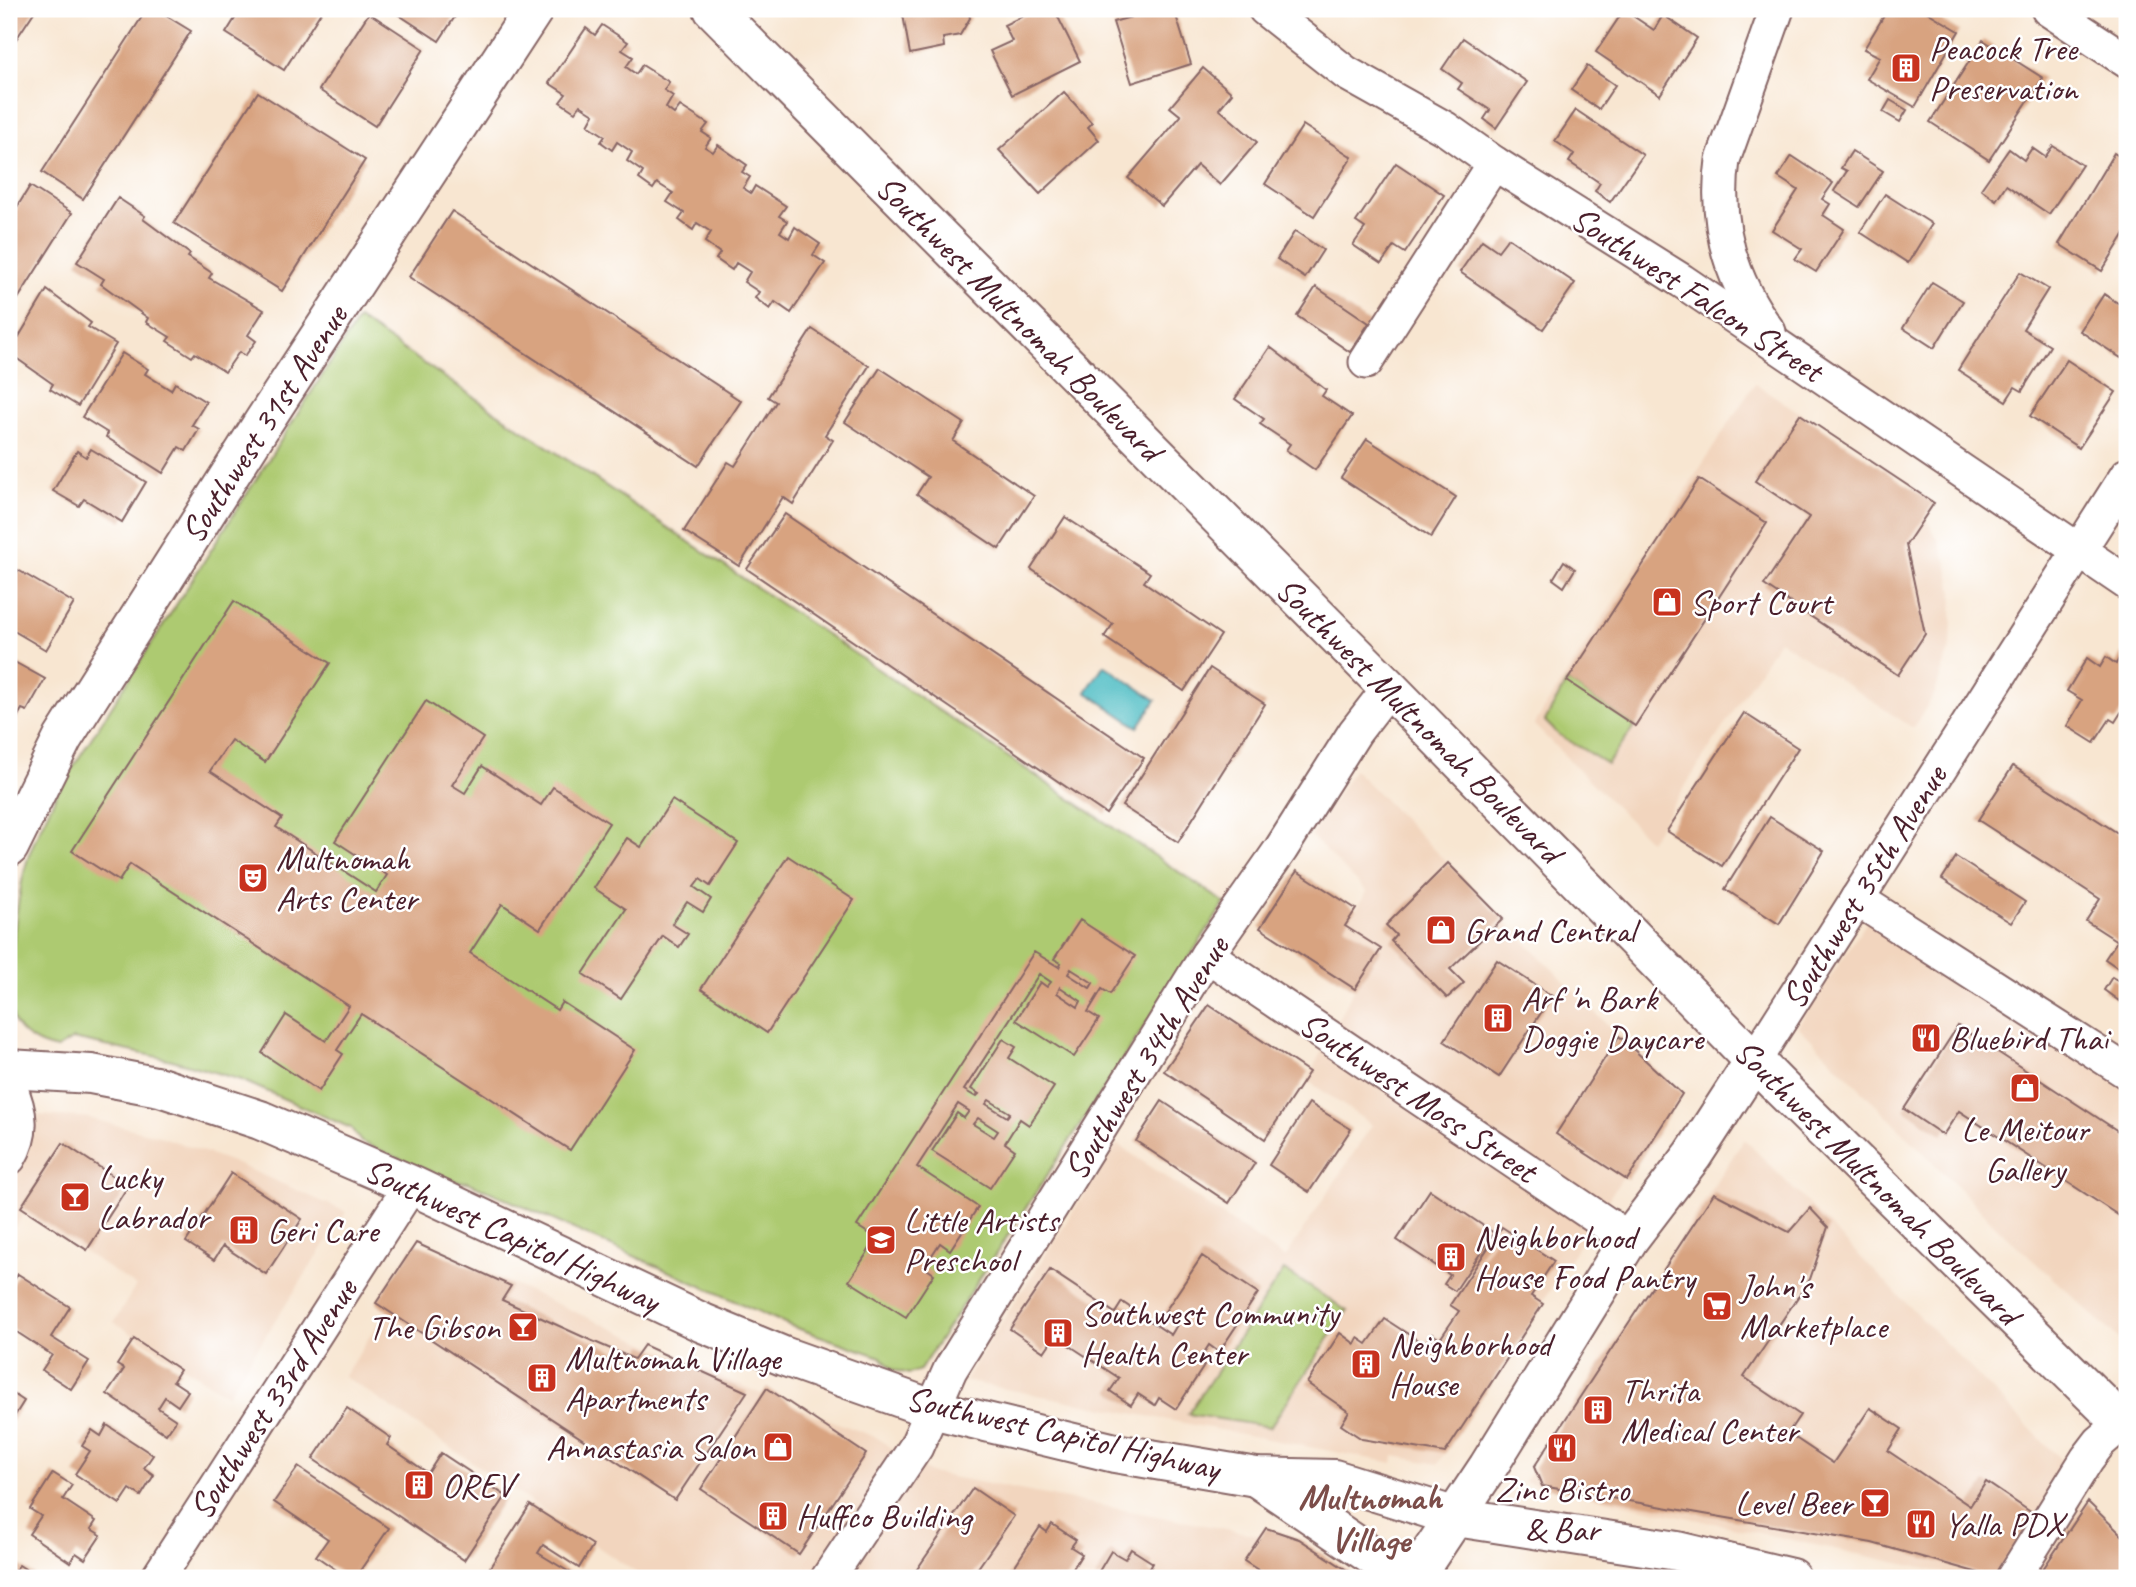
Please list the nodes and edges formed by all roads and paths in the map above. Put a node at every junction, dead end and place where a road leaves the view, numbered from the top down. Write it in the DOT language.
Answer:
graph roads {
  1 [pos="534,9"];
  2 [pos="713,9"];
  3 [pos="1265,9"];
  4 [pos="1777,9"];
  5 [pos="2048,9"];
  6 [pos="2127,61"];
  7 [pos="1494,163"];
  8 [pos="1782,348"];
  9 [pos="1366,362"];
  10 [pos="2127,475"];
  11 [pos="2077,551"];
  12 [pos="2127,583"];
  13 [pos="1389,688"];
  14 [pos="9,847"];
  15 [pos="1857,899"];
  16 [pos="1208,955"];
  17 [pos="1754,1060"];
  18 [pos="9,1069"];
  19 [pos="2127,1072"];
  20 [pos="9,1085"];
  21 [pos="9,1158"];
  22 [pos="411,1185"];
  23 [pos="1629,1239"];
  24 [pos="932,1409"];
  25 [pos="2125,1423"];
  26 [pos="1256,1477"];
  27 [pos="1456,1517"];
  28 [pos="158,1578"];
  29 [pos="828,1578"];
  30 [pos="1405,1578"];
  31 [pos="1414,1578"];
  32 [pos="1791,1578"];
  33 [pos="2013,1578"];
  1 -- 14 [label="street, Southwest 31st Avenue"];
  2 -- 13 [label="street, Southwest Multnomah Boulevard"];
  3 -- 7 [label="street, Southwest Falcon Street"];
  4 -- 8 [label="street"];
  5 -- 6 [label="street"];
  7 -- 8 [label="street, Southwest Falcon Street"];
  7 -- 9 [label="street"];
  8 -- 11 [label="street, Southwest Falcon Street"];
  10 -- 11 [label="street, Southwest 35th Avenue"];
  11 -- 12 [label="street, Southwest Falcon Street"];
  11 -- 15 [label="street, Southwest 35th Avenue"];
  13 -- 16 [label="street, Southwest 34th Avenue"];
  13 -- 17 [label="street, Southwest Multnomah Boulevard"];
  15 -- 17 [label="street, Southwest 35th Avenue"];
  15 -- 19 [label="street"];
  16 -- 23 [label="street, Southwest Moss Street"];
  16 -- 24 [label="street, Southwest 34th Avenue"];
  17 -- 23 [label="street, Southwest 35th Avenue"];
  17 -- 25 [label="street, Southwest Multnomah Boulevard"];
  18 -- 22 [label="street, Southwest Capitol Highway"];
  20 -- 21 [label="street"];
  22 -- 24 [label="street, Southwest Capitol Highway"];
  22 -- 28 [label="street, Southwest 33rd Avenue"];
  23 -- 27 [label="street, Southwest 35th Avenue"];
  24 -- 26 [label="street, Southwest Capitol Highway"];
  24 -- 29 [label="street, Southwest 34th Avenue"];
  25 -- 33 [label="street"];
  26 -- 27 [label="street, Southwest Capitol Highway"];
  26 -- 30 [label="street"];
  27 -- 31 [label="street, Southwest 35th Avenue"];
  27 -- 32 [label="street, Southwest Capitol Highway"];
}
